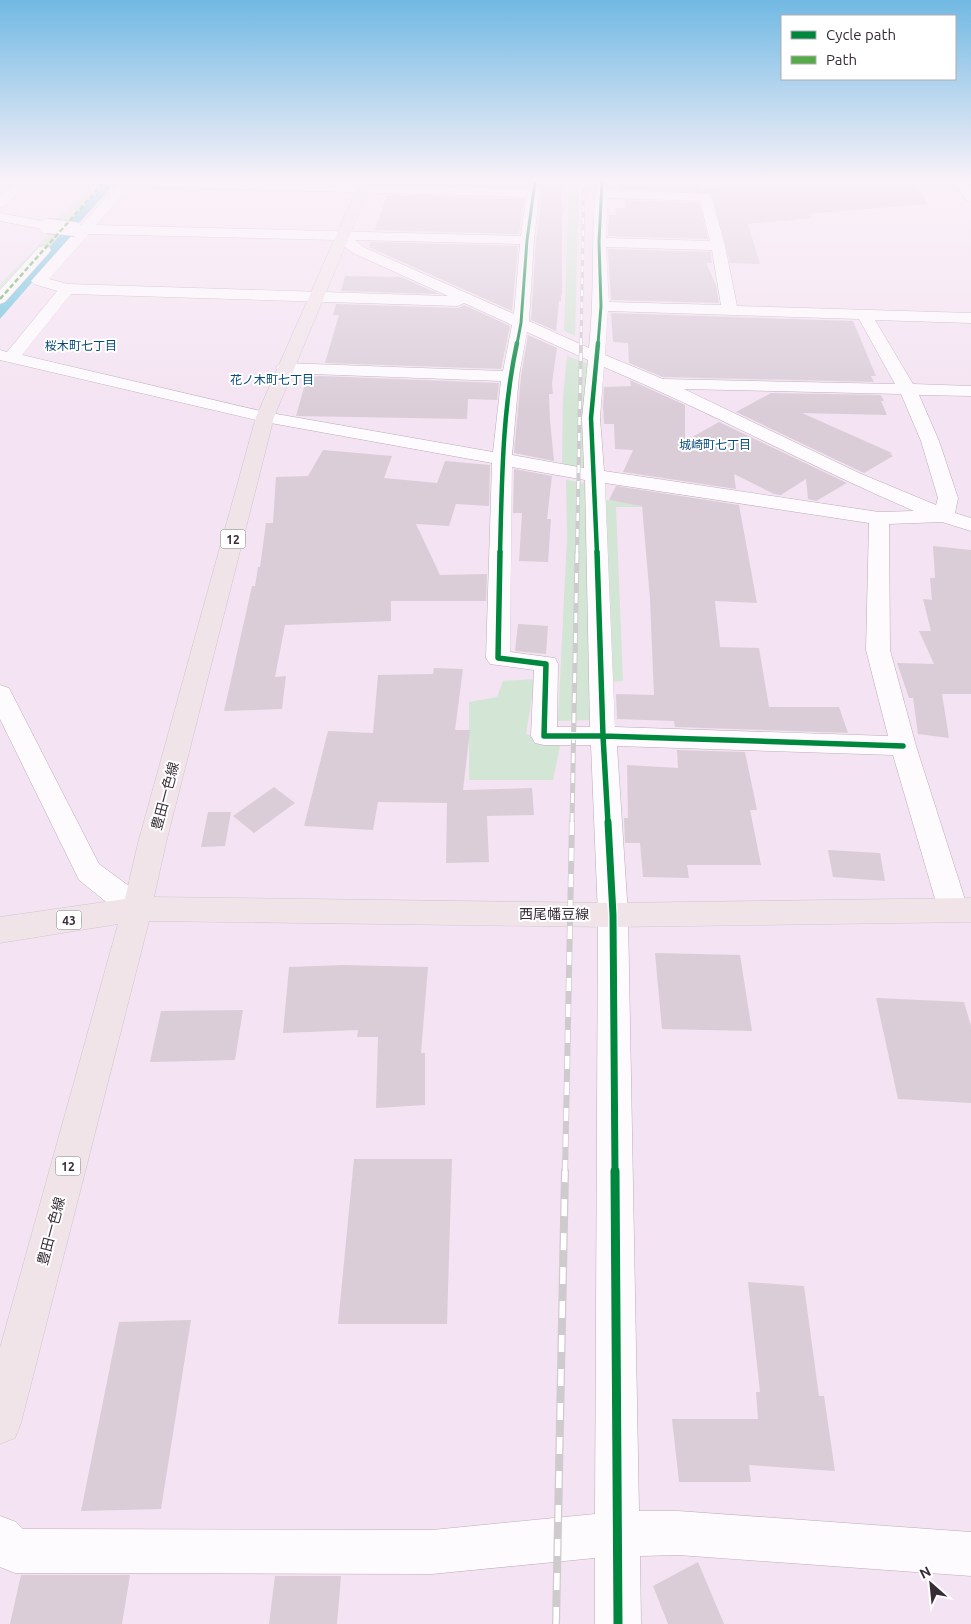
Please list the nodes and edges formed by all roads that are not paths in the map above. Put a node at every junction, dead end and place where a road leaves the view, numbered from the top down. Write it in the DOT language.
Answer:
graph roads {
  1 [pos="37,258"];
  2 [pos="57,258"];
  3 [pos="332,258"];
  4 [pos="375,258"];
  5 [pos="525,258"];
  6 [pos="599,258"];
  7 [pos="720,258"];
  8 [pos="67,289"];
  9 [pos="315,298"];
  10 [pos="0,299"];
  11 [pos="468,300"];
  12 [pos="601,306"];
  13 [pos="730,310"];
  14 [pos="864,314"];
  15 [pos="971,318"];
  16 [pos="520,323"];
  17 [pos="6,356"];
  18 [pos="596,358"];
  19 [pos="285,368"];
  20 [pos="510,376"];
  21 [pos="658,383"];
  22 [pos="907,389"];
  23 [pos="971,391"];
  24 [pos="265,417"];
  25 [pos="502,458"];
  26 [pos="595,476"];
  27 [pos="944,516"];
  28 [pos="879,518"];
  29 [pos="971,525"];
  30 [pos="0,694"];
  31 [pos="603,736"];
  32 [pos="903,746"];
  33 [pos="137,909"];
  34 [pos="962,910"];
  35 [pos="613,915"];
  36 [pos="0,930"];
  37 [pos="0,1423"];
  38 [pos="617,1534"];
  39 [pos="0,1538"];
  40 [pos="971,1554"];
  41 [pos="618,1624"];
  1 -- 10 [label="street"];
  2 -- 8 [label="street"];
  3 -- 9 [label="main road, 豊田一色線 / 12"];
  4 -- 11 [label="street"];
  5 -- 16 [label="street"];
  6 -- 12 [label="street"];
  7 -- 13 [label="street"];
  8 -- 9 [label="street"];
  8 -- 17 [label="street"];
  9 -- 11 [label="street"];
  9 -- 19 [label="main road, 豊田一色線 / 12"];
  11 -- 16 [label="street"];
  12 -- 13 [label="street"];
  12 -- 18 [label="street"];
  13 -- 14 [label="street"];
  14 -- 15 [label="street"];
  14 -- 22 [label="street"];
  16 -- 18 [label="street"];
  16 -- 20 [label="street"];
  17 -- 24 [label="street"];
  18 -- 21 [label="street"];
  18 -- 26 [label="street"];
  19 -- 20 [label="street"];
  19 -- 24 [label="main road, 豊田一色線 / 12"];
  20 -- 25 [label="street"];
  21 -- 22 [label="street"];
  21 -- 27 [label="street"];
  22 -- 23 [label="street"];
  22 -- 27 [label="street"];
  24 -- 25 [label="street"];
  24 -- 33 [label="main road, 豊田一色線 / 12"];
  25 -- 26 [label="street"];
  25 -- 31 [label="street"];
  26 -- 28 [label="street"];
  26 -- 31 [label="street"];
  27 -- 28 [label="street"];
  27 -- 29 [label="street"];
  28 -- 32 [label="street"];
  30 -- 33 [label="street"];
  31 -- 32 [label="street"];
  31 -- 35 [label="street"];
  32 -- 34 [label="street"];
  33 -- 35 [label="main road, 西尾幡豆線"];
  33 -- 36 [label="main road, 43"];
  33 -- 37 [label="main road, 豊田一色線 / 12"];
  34 -- 35 [label="main road, 西尾幡豆線"];
  35 -- 38 [label="street"];
  38 -- 39 [label="street"];
  38 -- 40 [label="street"];
  38 -- 41 [label="street"];
}
